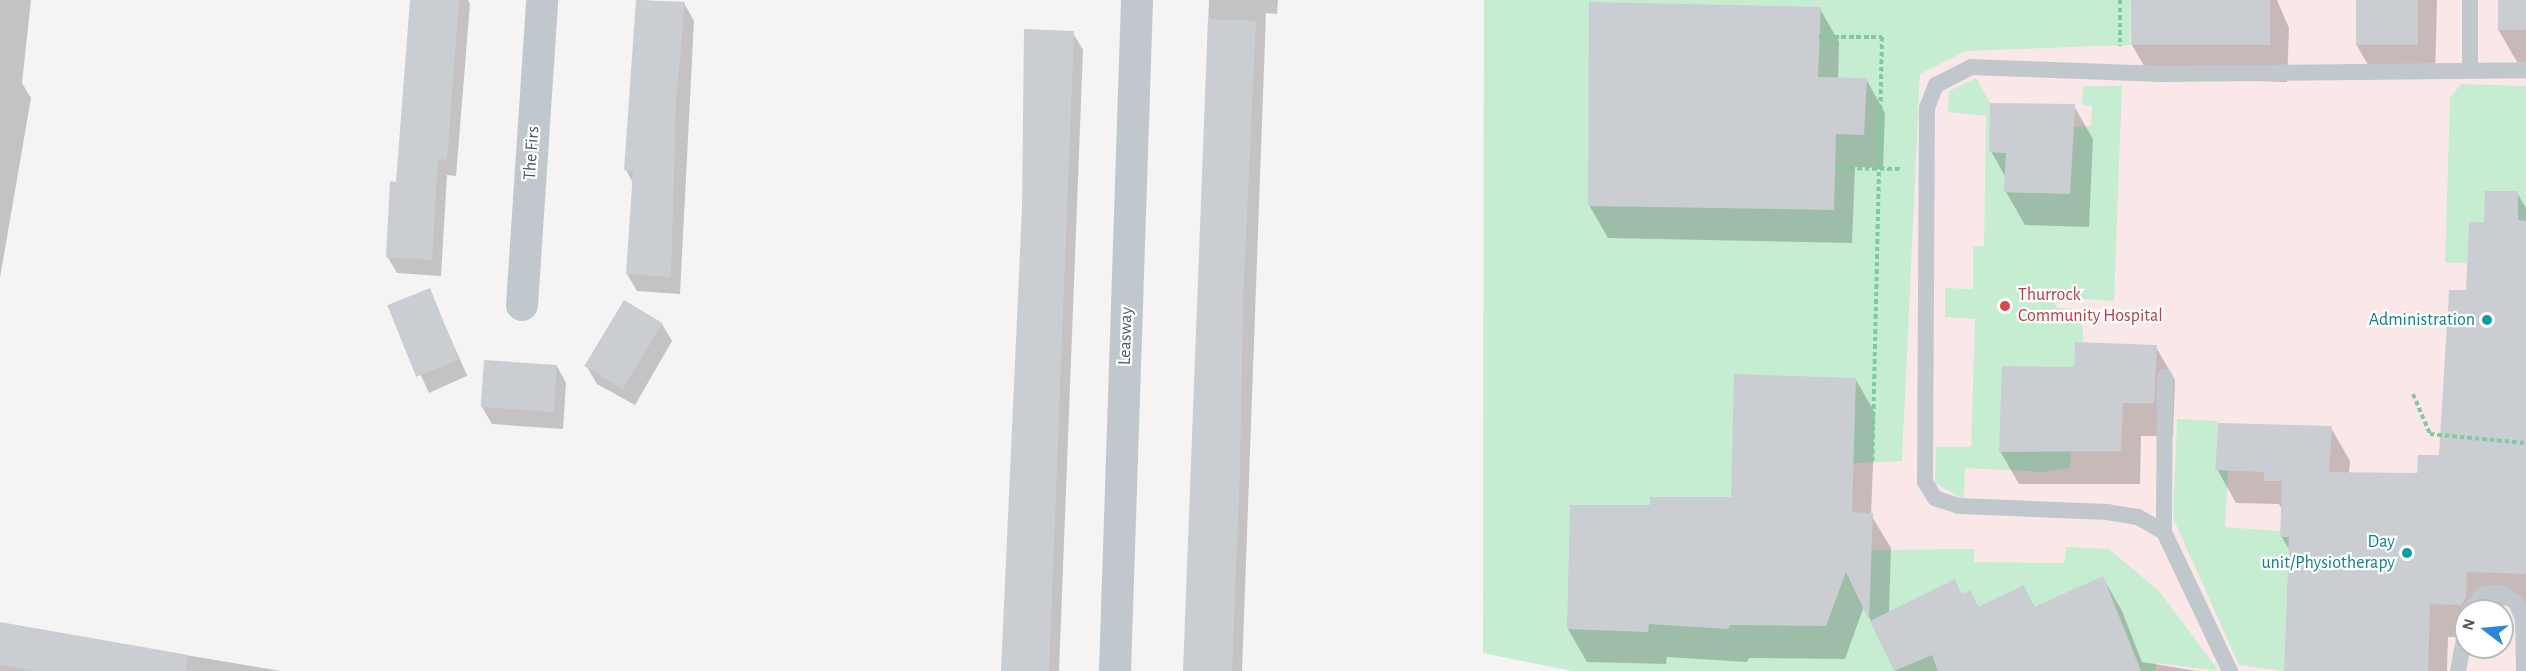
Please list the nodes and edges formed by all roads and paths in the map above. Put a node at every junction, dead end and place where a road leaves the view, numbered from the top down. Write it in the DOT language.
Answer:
graph roads {
  1 [pos="542,0"];
  2 [pos="1137,0"];
  3 [pos="2120,0"];
  4 [pos="2470,0"];
  5 [pos="1819,37"];
  6 [pos="2120,56"];
  7 [pos="2470,70"];
  8 [pos="2526,70"];
  9 [pos="1835,168"];
  10 [pos="1879,169"];
  11 [pos="1910,169"];
  12 [pos="522,305"];
  13 [pos="2165,378"];
  14 [pos="2413,394"];
  15 [pos="2526,443"];
  16 [pos="1872,463"];
  17 [pos="2164,532"];
  18 [pos="2480,599"];
  19 [pos="2511,599"];
  20 [pos="2514,601"];
  21 [pos="1115,671"];
  22 [pos="2230,671"];
  23 [pos="2524,671"];
  1 -- 12 [label="street, The Firs"];
  2 -- 21 [label="street, Leasway"];
  3 -- 6 [label="path"];
  4 -- 7 [label="lane"];
  5 -- 10 [label="path"];
  7 -- 8 [label="lane"];
  7 -- 17 [label="lane"];
  9 -- 10 [label="path"];
  10 -- 11 [label="path"];
  10 -- 16 [label="path"];
  13 -- 17 [label="lane"];
  14 -- 15 [label="path"];
  17 -- 22 [label="lane"];
  18 -- 19 [label="lane"];
  20 -- 23 [label="lane"];
}
